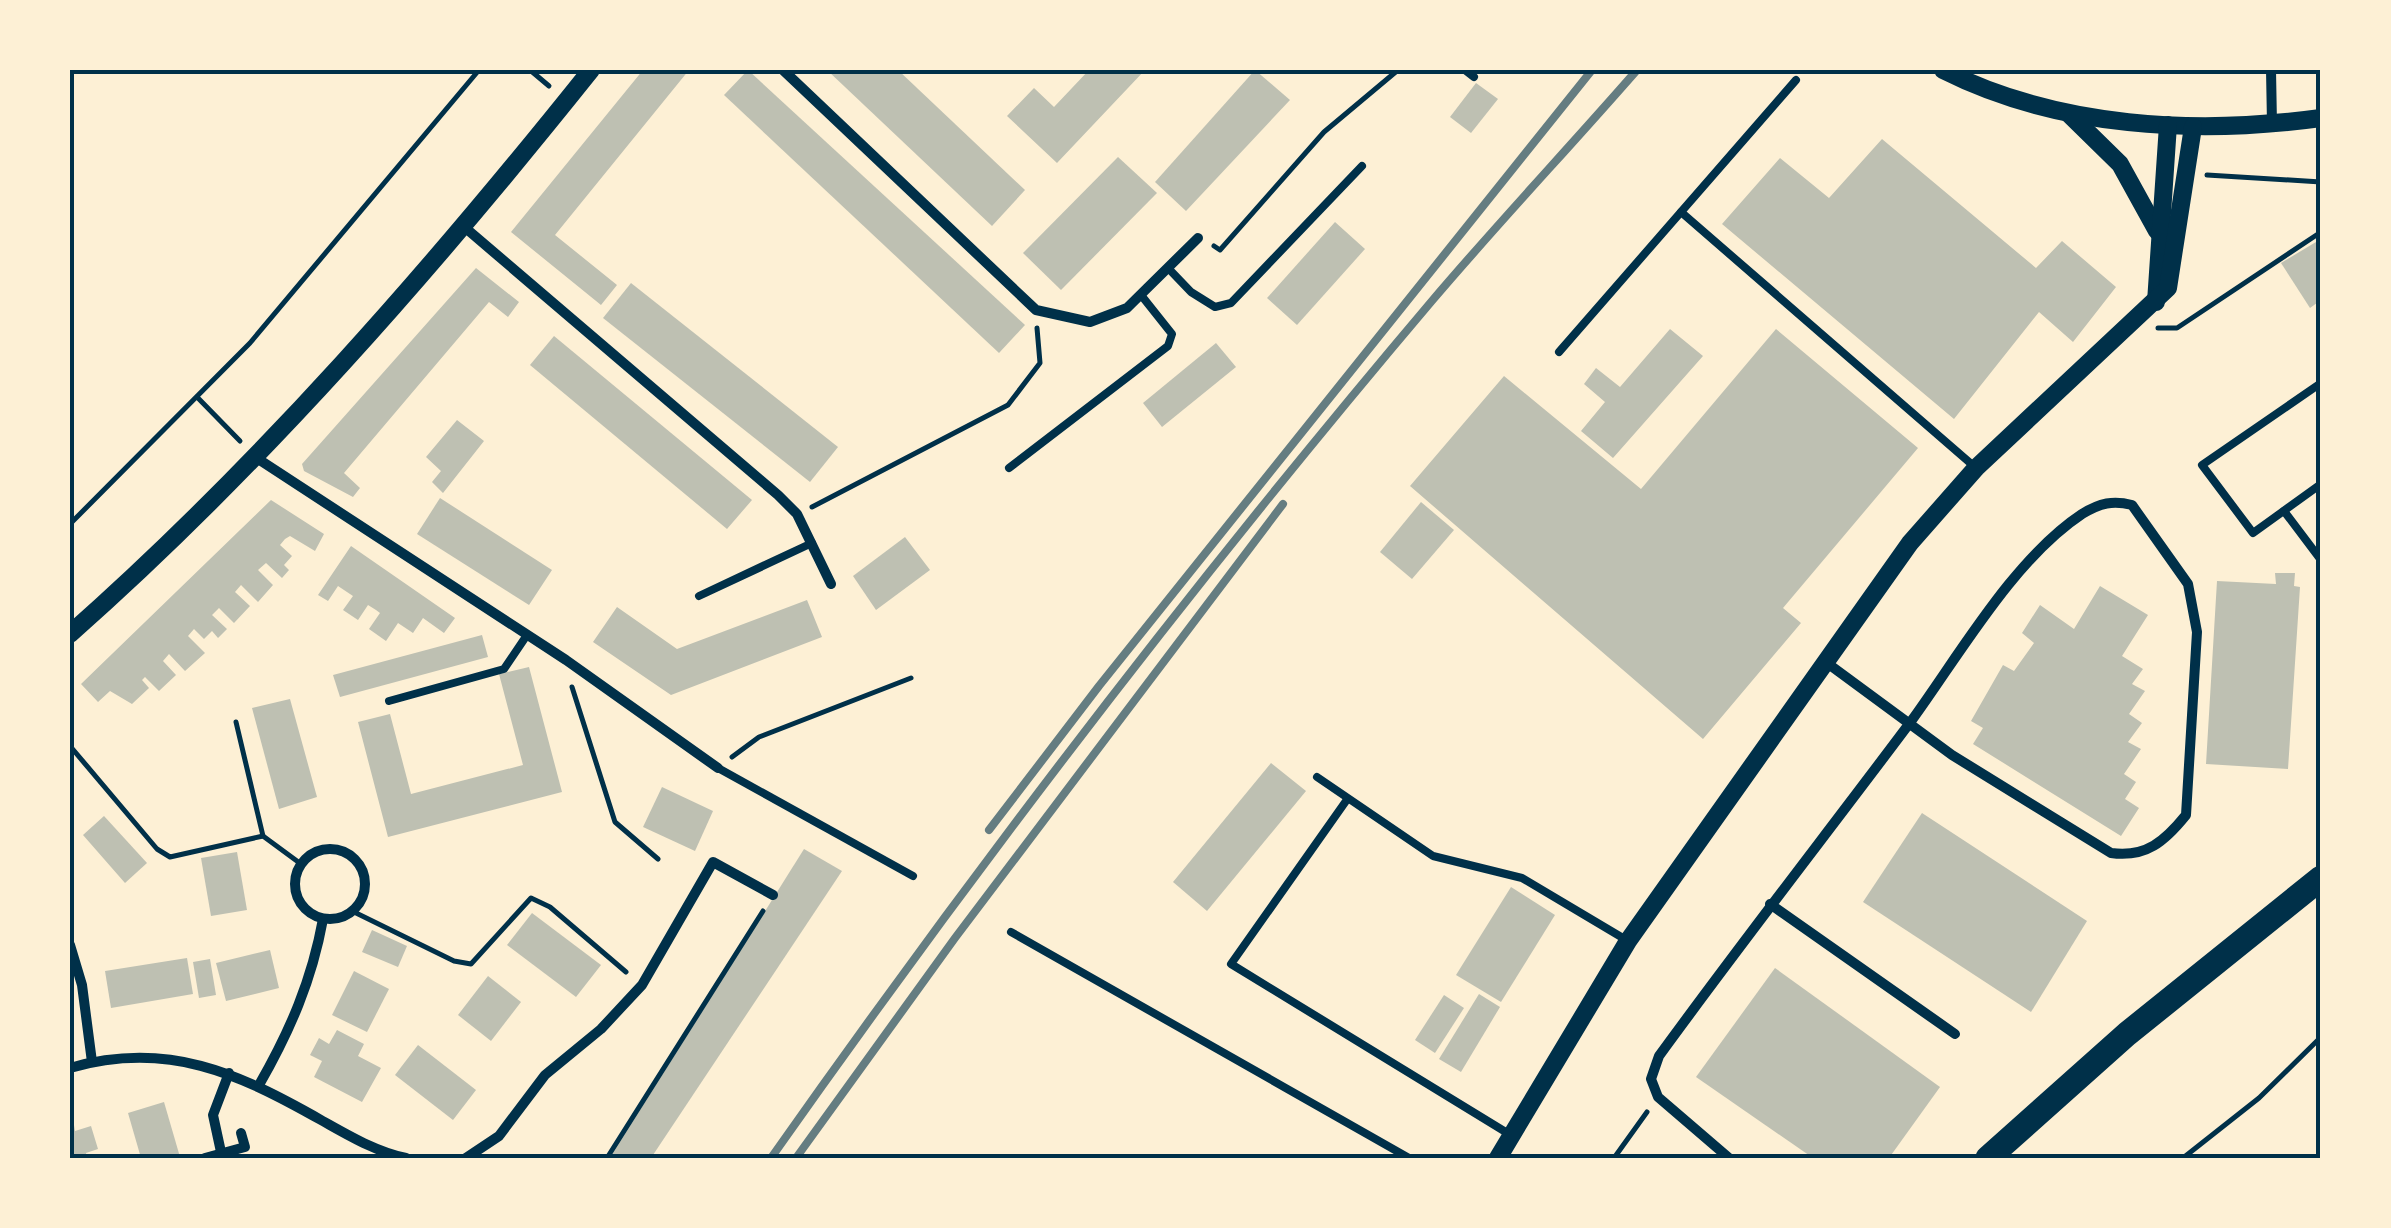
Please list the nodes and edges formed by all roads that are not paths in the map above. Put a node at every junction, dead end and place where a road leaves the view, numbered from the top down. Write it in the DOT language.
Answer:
graph roads {
  1 [pos="591,70"];
  2 [pos="783,70"];
  3 [pos="1465,70"];
  4 [pos="1943,70"];
  5 [pos="2271,70"];
  6 [pos="1474,77"];
  7 [pos="1796,80"];
  8 [pos="2067,112"];
  9 [pos="2321,118"];
  10 [pos="2168,125"];
  11 [pos="2272,125"];
  12 [pos="2193,127"];
  13 [pos="1362,166"];
  14 [pos="1681,212"];
  15 [pos="462,225"];
  16 [pos="2158,232"];
  17 [pos="1198,238"];
  18 [pos="1168,268"];
  19 [pos="1141,295"];
  20 [pos="2156,302"];
  21 [pos="1558,352"];
  22 [pos="2321,383"];
  23 [pos="255,457"];
  24 [pos="1009,468"];
  25 [pos="1976,468"];
  26 [pos="2321,484"];
  27 [pos="2284,511"];
  28 [pos="812,543"];
  29 [pos="2321,560"];
  30 [pos="831,584"];
  31 [pos="700,596"];
  32 [pos="70,634"];
  33 [pos="528,635"];
  34 [pos="1822,660"];
  35 [pos="388,701"];
  36 [pos="1911,721"];
  37 [pos="718,768"];
  38 [pos="1317,777"];
  39 [pos="1346,801"];
  40 [pos="913,876"];
  41 [pos="2321,878"];
  42 [pos="773,896"];
  43 [pos="1770,904"];
  44 [pos="323,919"];
  45 [pos="1012,932"];
  46 [pos="1628,941"];
  47 [pos="70,945"];
  48 [pos="1955,1034"];
  49 [pos="92,1062"];
  50 [pos="70,1068"];
  51 [pos="229,1073"];
  52 [pos="259,1084"];
  53 [pos="241,1133"];
  54 [pos="1510,1135"];
  55 [pos="220,1152"];
  56 [pos="205,1158"];
  57 [pos="406,1158"];
  58 [pos="466,1158"];
  59 [pos="1410,1158"];
  60 [pos="1498,1158"];
  61 [pos="1729,1158"];
  62 [pos="1988,1158"];
  1 -- 15 [label="street"];
  2 -- 19 [label="street"];
  3 -- 6 [label="lane"];
  4 -- 8 [label="street"];
  5 -- 11 [label="street"];
  7 -- 14 [label="lane"];
  8 -- 10 [label="street"];
  8 -- 16 [label="street"];
  9 -- 11 [label="street"];
  10 -- 12 [label="street"];
  10 -- 16 [label="street"];
  11 -- 12 [label="street"];
  12 -- 20 [label="street"];
  13 -- 18 [label="lane"];
  14 -- 21 [label="lane"];
  14 -- 25 [label="lane"];
  15 -- 23 [label="street"];
  15 -- 28 [label="street"];
  16 -- 20 [label="street"];
  17 -- 18 [label="street"];
  18 -- 19 [label="street"];
  19 -- 24 [label="lane"];
  20 -- 25 [label="street"];
  22 -- 27 [label="lane"];
  23 -- 32 [label="street"];
  23 -- 33 [label="street"];
  25 -- 34 [label="street"];
  26 -- 27 [label="lane"];
  27 -- 29 [label="lane"];
  28 -- 30 [label="street"];
  28 -- 31 [label="lane"];
  33 -- 35 [label="lane"];
  33 -- 37 [label="street"];
  34 -- 36 [label="street"];
  34 -- 46 [label="street"];
  36 -- 36 [label="street"];
  36 -- 43 [label="street"];
  37 -- 40 [label="lane"];
  38 -- 39 [label="lane"];
  39 -- 46 [label="lane"];
  39 -- 54 [label="lane"];
  41 -- 62 [label="highway"];
  42 -- 58 [label="street"];
  43 -- 48 [label="street"];
  43 -- 61 [label="street"];
  44 -- 44 [label="street"];
  44 -- 52 [label="street"];
  45 -- 59 [label="lane"];
  46 -- 54 [label="street"];
  47 -- 49 [label="street"];
  49 -- 50 [label="street"];
  49 -- 51 [label="street"];
  51 -- 52 [label="street"];
  51 -- 55 [label="street"];
  52 -- 57 [label="street"];
  53 -- 55 [label="street"];
  54 -- 60 [label="street"];
  55 -- 56 [label="street"];
}
